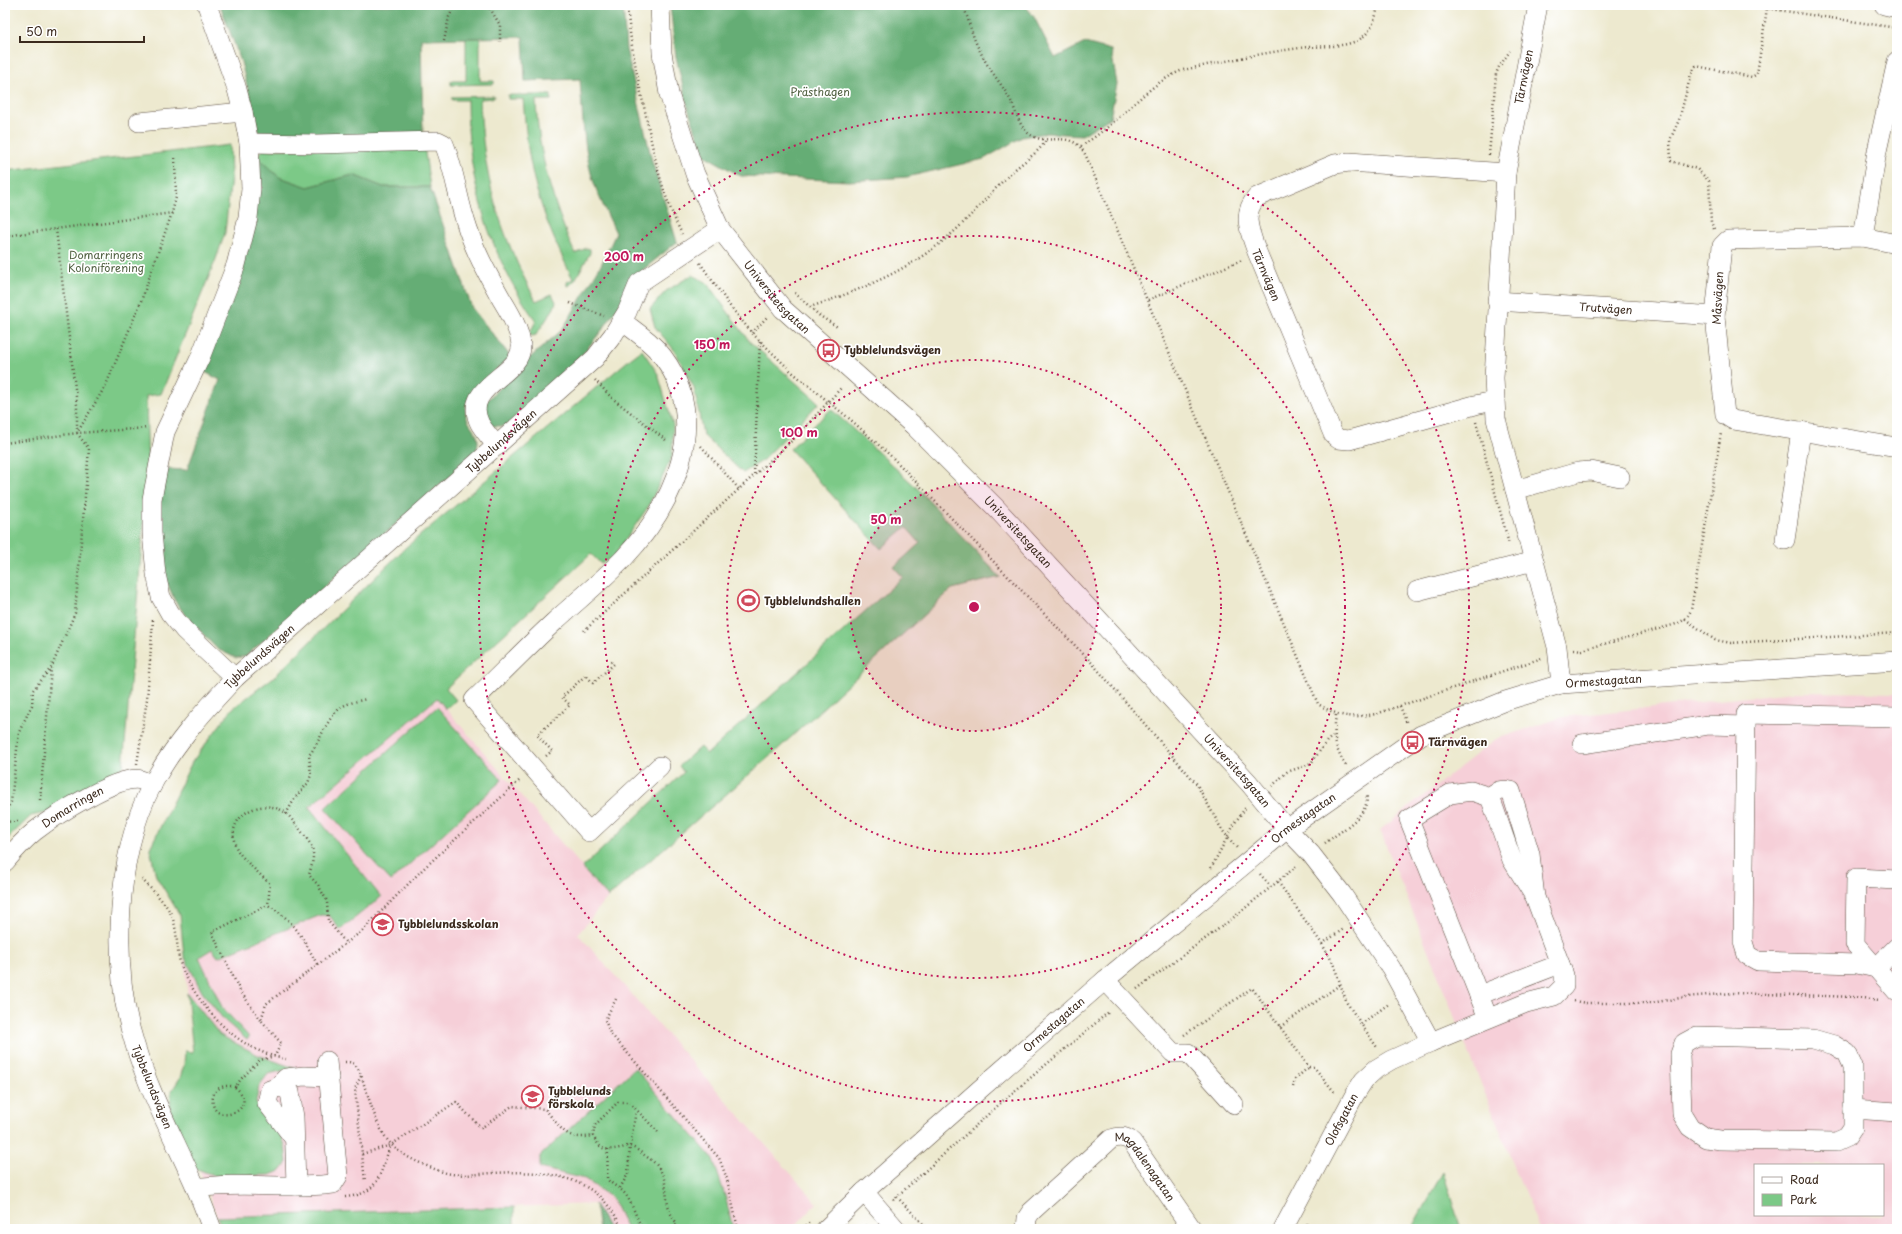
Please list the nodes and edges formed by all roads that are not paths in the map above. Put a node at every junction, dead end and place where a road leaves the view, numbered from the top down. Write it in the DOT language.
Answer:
graph roads {
  1 [pos="207,5"];
  2 [pos="660,5"];
  3 [pos="1538,5"];
  4 [pos="1884,5"];
  5 [pos="1897,8"];
  6 [pos="1897,61"];
  7 [pos="243,112"];
  8 [pos="139,122"];
  9 [pos="249,143"];
  10 [pos="1506,173"];
  11 [pos="720,229"];
  12 [pos="1863,237"];
  13 [pos="1897,244"];
  14 [pos="1497,302"];
  15 [pos="1715,316"];
  16 [pos="622,320"];
  17 [pos="1494,401"];
  18 [pos="1801,431"];
  19 [pos="497,446"];
  20 [pos="1897,447"];
  21 [pos="1620,477"];
  22 [pos="1515,490"];
  23 [pos="1785,540"];
  24 [pos="1534,561"];
  25 [pos="1418,591"];
  26 [pos="1897,661"];
  27 [pos="234,678"];
  28 [pos="1561,684"];
  29 [pos="1897,717"];
  30 [pos="1746,726"];
  31 [pos="1582,744"];
  32 [pos="660,766"];
  33 [pos="143,783"];
  34 [pos="1287,829"];
  35 [pos="5,862"];
  36 [pos="1897,880"];
  37 [pos="1897,947"];
  38 [pos="1560,964"];
  39 [pos="1876,968"];
  40 [pos="1105,980"];
  41 [pos="1479,995"];
  42 [pos="1890,996"];
  43 [pos="1488,1018"];
  44 [pos="1431,1042"];
  45 [pos="1234,1104"];
  46 [pos="1853,1109"];
  47 [pos="1897,1112"];
  48 [pos="296,1186"];
  49 [pos="196,1188"];
  50 [pos="864,1192"];
  51 [pos="819,1224"];
  52 [pos="208,1228"];
  53 [pos="896,1229"];
  54 [pos="1026,1229"];
  55 [pos="1192,1229"];
  56 [pos="1283,1229"];
  1 -- 7 [label="street"];
  2 -- 11 [label="street, Universitetsgatan"];
  3 -- 10 [label="street, Tärnvägen"];
  4 -- 5 [label="street"];
  6 -- 12 [label="street"];
  7 -- 8 [label="street"];
  7 -- 9 [label="street"];
  9 -- 19 [label="street"];
  9 -- 27 [label="street"];
  10 -- 14 [label="street, Tärnvägen"];
  10 -- 17 [label="street, Tärnvägen"];
  11 -- 16 [label="street, Tybbelundsvägen"];
  11 -- 34 [label="street, Universitetsgatan"];
  12 -- 13 [label="street"];
  12 -- 15 [label="street, Måsvägen"];
  14 -- 15 [label="street, Trutvägen"];
  14 -- 17 [label="street, Tärnvägen"];
  15 -- 18 [label="street, Måsvägen"];
  16 -- 19 [label="street, Tybbelundsvägen"];
  16 -- 32 [label="street"];
  17 -- 22 [label="street, Tärnvägen"];
  18 -- 20 [label="street"];
  18 -- 23 [label="street"];
  19 -- 27 [label="street, Tybbelundsvägen"];
  21 -- 22 [label="street"];
  22 -- 24 [label="street, Tärnvägen"];
  24 -- 25 [label="street"];
  24 -- 28 [label="street, Tärnvägen"];
  26 -- 28 [label="street, Ormestagatan"];
  27 -- 33 [label="street, Tybbelundsvägen"];
  28 -- 34 [label="street, Ormestagatan"];
  29 -- 30 [label="street"];
  30 -- 31 [label="street"];
  30 -- 39 [label="street"];
  33 -- 35 [label="street, Domarringen"];
  33 -- 49 [label="street, Tybbelundsvägen"];
  34 -- 40 [label="street, Ormestagatan"];
  34 -- 44 [label="street, Universitetsgatan"];
  36 -- 39 [label="street"];
  37 -- 39 [label="street"];
  38 -- 41 [label="street"];
  38 -- 41 [label="street"];
  38 -- 43 [label="street, Olofsgatan"];
  39 -- 42 [label="street"];
  40 -- 45 [label="street"];
  40 -- 50 [label="street, Ormestagatan"];
  41 -- 43 [label="street"];
  43 -- 44 [label="street, Olofsgatan"];
  44 -- 56 [label="street, Olofsgatan"];
  46 -- 46 [label="street"];
  46 -- 47 [label="street"];
  48 -- 48 [label="street"];
  48 -- 49 [label="street"];
  49 -- 52 [label="street, Tybbelundsvägen"];
  50 -- 51 [label="street, Ormestagatan"];
  50 -- 53 [label="street"];
  54 -- 55 [label="street, Magdalenagatan"];
}
